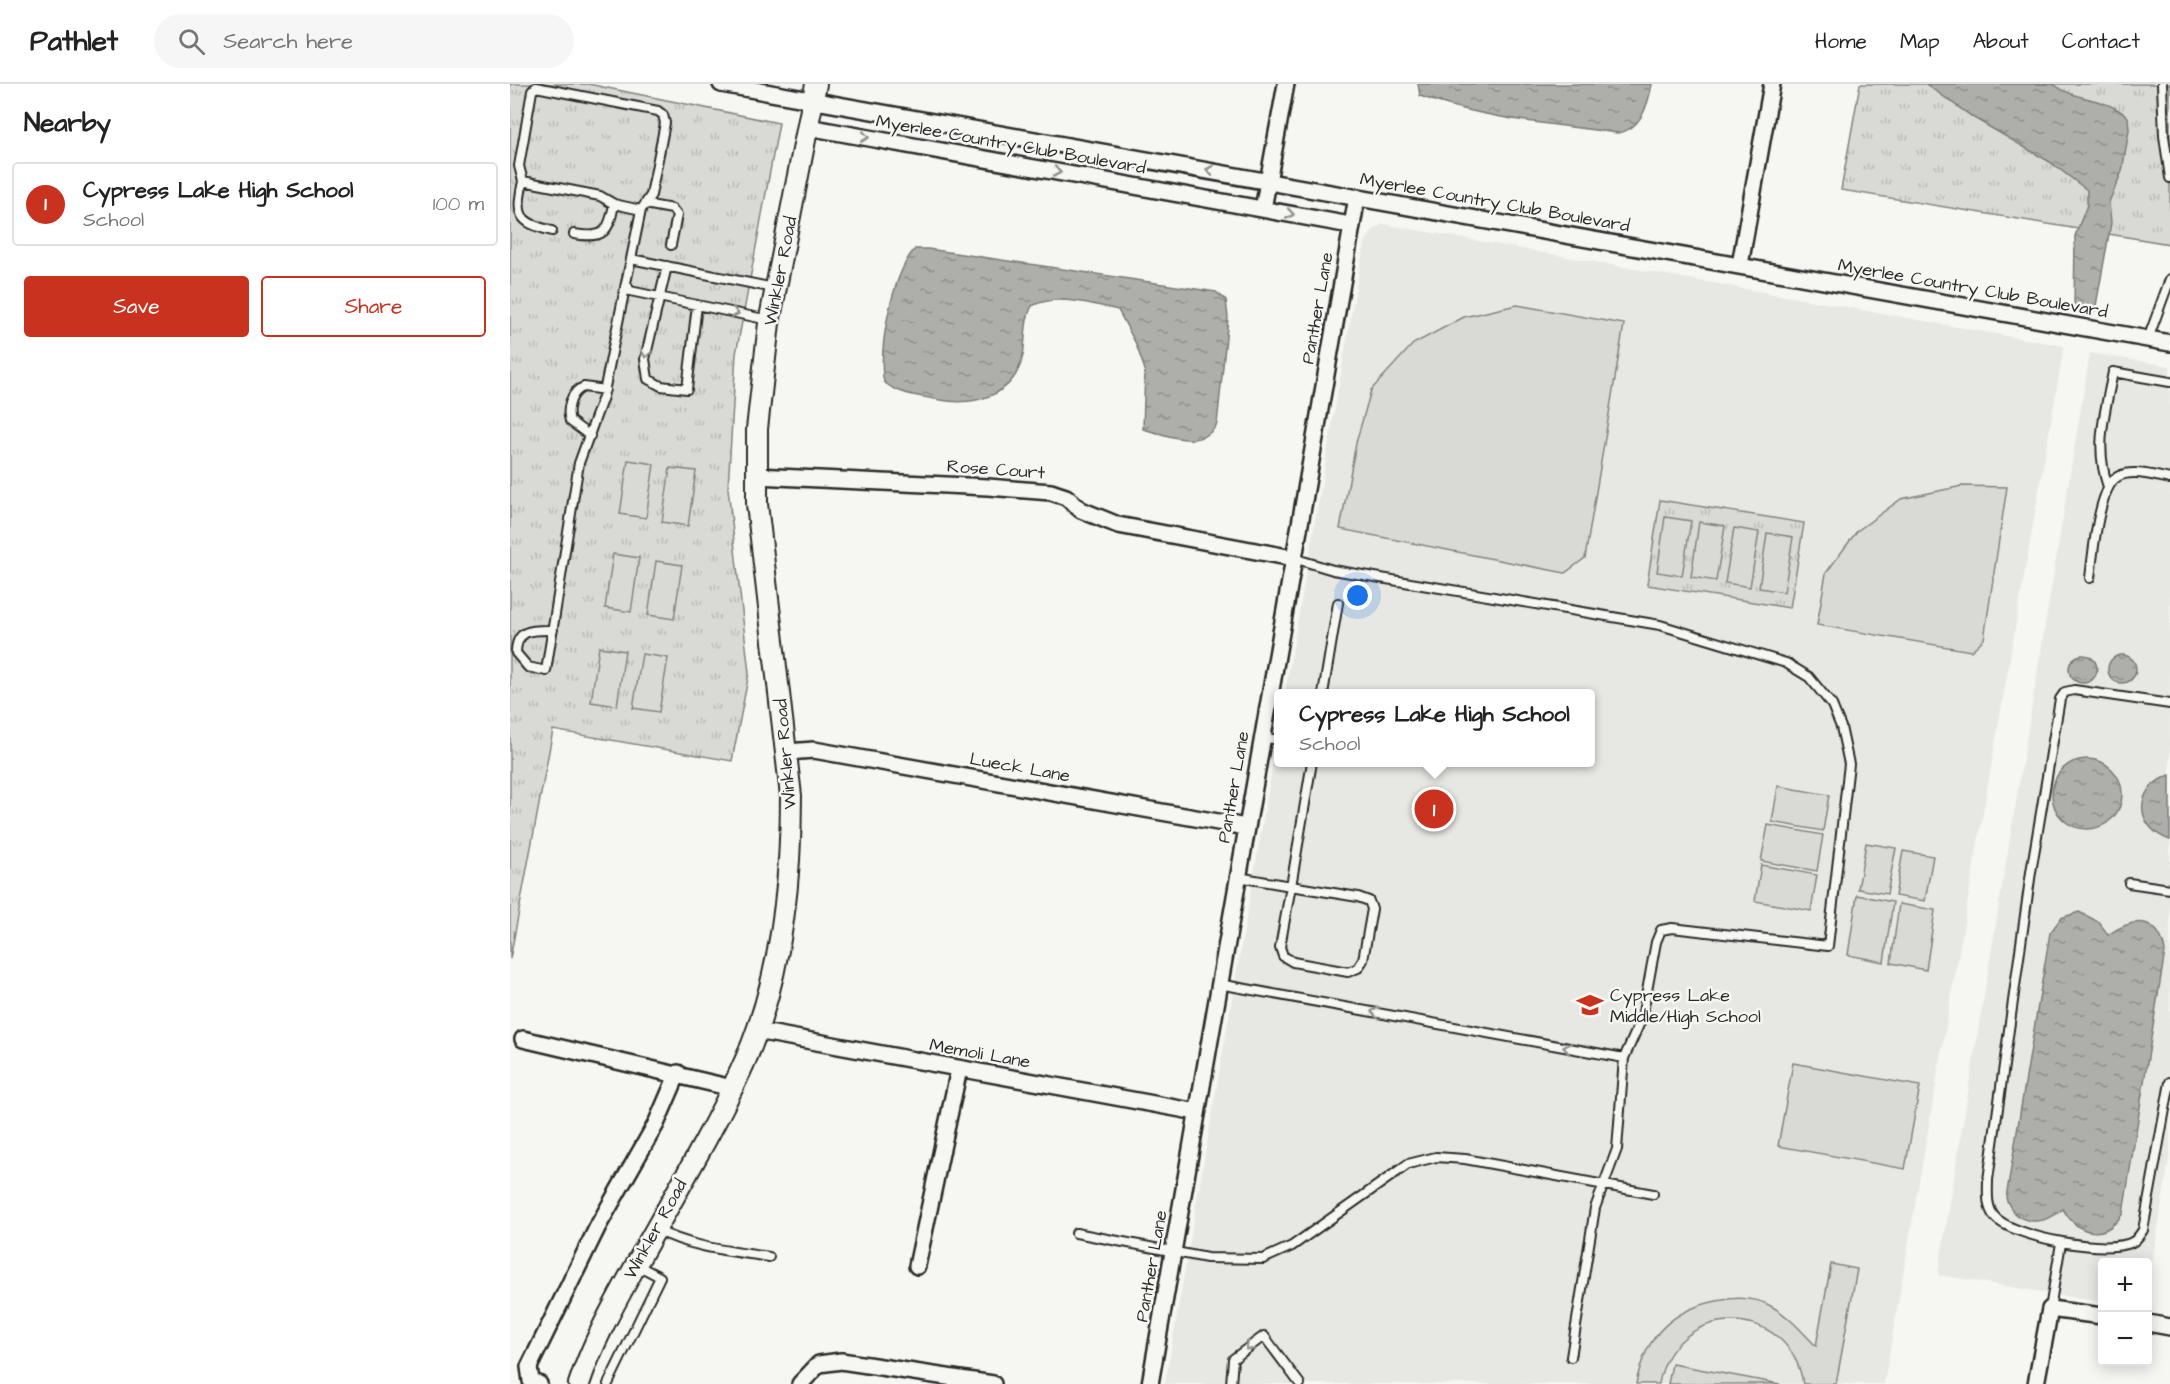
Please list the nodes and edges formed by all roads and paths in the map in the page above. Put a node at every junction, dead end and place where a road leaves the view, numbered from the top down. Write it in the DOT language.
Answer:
graph roads {
  1 [pos="721,84"];
  2 [pos="1286,84"];
  3 [pos="1772,84"];
  4 [pos="2162,84"];
  5 [pos="814,92"];
  6 [pos="807,127"];
  7 [pos="2170,178"];
  8 [pos="523,181"];
  9 [pos="1268,181"];
  10 [pos="1357,197"];
  11 [pos="614,204"];
  12 [pos="643,207"];
  13 [pos="1263,209"];
  14 [pos="1350,225"];
  15 [pos="552,231"];
  16 [pos="574,234"];
  17 [pos="671,245"];
  18 [pos="631,259"];
  19 [pos="1740,265"];
  20 [pos="667,266"];
  21 [pos="2170,279"];
  22 [pos="626,283"];
  23 [pos="776,288"];
  24 [pos="659,297"];
  25 [pos="697,305"];
  26 [pos="770,320"];
  27 [pos="2148,339"];
  28 [pos="2170,343"];
  29 [pos="2170,382"];
  30 [pos="605,390"];
  31 [pos="590,436"];
  32 [pos="756,476"];
  33 [pos="2170,479"];
  34 [pos="2108,487"];
  35 [pos="1293,558"];
  36 [pos="2090,578"];
  37 [pos="1338,603"];
  38 [pos="553,630"];
  39 [pos="1324,689"];
  40 [pos="2170,704"];
  41 [pos="1262,737"];
  42 [pos="1274,739"];
  43 [pos="787,752"];
  44 [pos="1311,767"];
  45 [pos="1246,827"];
  46 [pos="1238,877"];
  47 [pos="2129,883"];
  48 [pos="1291,886"];
  49 [pos="2170,889"];
  50 [pos="1219,984"];
  51 [pos="756,1031"];
  52 [pos="523,1039"];
  53 [pos="1624,1058"];
  54 [pos="959,1069"];
  55 [pos="678,1073"];
  56 [pos="2170,1082"];
  57 [pos="732,1088"];
  58 [pos="1197,1112"];
  59 [pos="1603,1186"];
  60 [pos="1653,1194"];
  61 [pos="655,1230"];
  62 [pos="1076,1233"];
  63 [pos="2061,1243"];
  64 [pos="1173,1252"];
  65 [pos="769,1257"];
  66 [pos="636,1265"];
  67 [pos="917,1266"];
  68 [pos="2050,1309"];
  69 [pos="2098,1315"];
  70 [pos="2152,1324"];
  71 [pos="2170,1327"];
  72 [pos="1571,1357"];
  73 [pos="539,1384"];
  74 [pos="579,1384"];
  75 [pos="608,1384"];
  76 [pos="800,1384"];
  77 [pos="993,1384"];
  78 [pos="1150,1384"];
  79 [pos="1231,1384"];
  80 [pos="1300,1384"];
  81 [pos="2036,1384"];
  1 -- 5 [label="street, Myerlee Country Club Boulevard"];
  2 -- 9 [label="street"];
  3 -- 19 [label="street"];
  4 -- 7 [label="lane"];
  5 -- 6 [label="street, Winkler Road"];
  9 -- 5 [label="street, Myerlee Country Club Boulevard, one-way"];
  6 -- 13 [label="street, Myerlee Country Club Boulevard, one-way"];
  6 -- 23 [label="street, Winkler Road"];
  8 -- 11 [label="lane"];
  8 -- 12 [label="lane"];
  8 -- 15 [label="lane"];
  9 -- 10 [label="street, Myerlee Country Club Boulevard"];
  9 -- 13 [label="street"];
  10 -- 14 [label="street, Panther Lane"];
  10 -- 19 [label="street, Myerlee Country Club Boulevard"];
  11 -- 12 [label="lane"];
  11 -- 16 [label="lane"];
  12 -- 17 [label="lane"];
  12 -- 18 [label="lane"];
  13 -- 14 [label="street, Myerlee Country Club Boulevard, one-way"];
  14 -- 35 [label="street, Panther Lane"];
  18 -- 20 [label="lane"];
  18 -- 22 [label="lane"];
  19 -- 27 [label="street, Myerlee Country Club Boulevard"];
  20 -- 23 [label="lane"];
  20 -- 24 [label="lane"];
  21 -- 27 [label="lane"];
  22 -- 24 [label="lane"];
  22 -- 30 [label="lane"];
  23 -- 26 [label="street, Winkler Road"];
  24 -- 25 [label="lane"];
  24 -- 25 [label="lane, one-way"];
  25 -- 26 [label="lane, one-way"];
  26 -- 32 [label="street, Winkler Road"];
  27 -- 28 [label="street, Myerlee Country Club Boulevard"];
  29 -- 34 [label="lane"];
  30 -- 31 [label="lane"];
  30 -- 31 [label="lane"];
  31 -- 38 [label="lane"];
  32 -- 35 [label="street, Rose Court"];
  32 -- 43 [label="street, Winkler Road"];
  33 -- 34 [label="lane"];
  34 -- 36 [label="lane"];
  35 -- 41 [label="street, Panther Lane"];
  35 -- 53 [label="lane"];
  37 -- 39 [label="lane"];
  38 -- 38 [label="lane"];
  40 -- 63 [label="lane"];
  41 -- 42 [label="lane"];
  41 -- 45 [label="street, Panther Lane"];
  43 -- 45 [label="street, Lueck Lane"];
  43 -- 51 [label="street, Winkler Road"];
  44 -- 48 [label="lane"];
  45 -- 46 [label="street, Panther Lane"];
  46 -- 48 [label="lane"];
  46 -- 50 [label="street, Panther Lane"];
  47 -- 49 [label="lane"];
  48 -- 48 [label="lane"];
  53 -- 50 [label="lane, one-way"];
  50 -- 58 [label="street, Panther Lane"];
  51 -- 54 [label="street, Memoli Lane"];
  51 -- 57 [label="street, Winkler Road"];
  52 -- 55 [label="street"];
  53 -- 59 [label="lane"];
  54 -- 58 [label="street, Memoli Lane"];
  54 -- 67 [label="street"];
  55 -- 57 [label="street"];
  55 -- 73 [label="street"];
  56 -- 63 [label="lane"];
  57 -- 61 [label="street, Winkler Road"];
  58 -- 64 [label="street, Panther Lane"];
  59 -- 60 [label="lane"];
  59 -- 64 [label="lane"];
  59 -- 72 [label="lane"];
  61 -- 65 [label="lane"];
  61 -- 66 [label="street, Winkler Road"];
  62 -- 64 [label="lane"];
  63 -- 68 [label="lane"];
  64 -- 78 [label="street, Panther Lane"];
  66 -- 74 [label="street, Winkler Road"];
  66 -- 75 [label="lane"];
  68 -- 69 [label="street"];
  68 -- 81 [label="street"];
  70 -- 71 [label="street"];
  76 -- 77 [label="street"];
  80 -- 79 [label="lane, one-way"];
}
